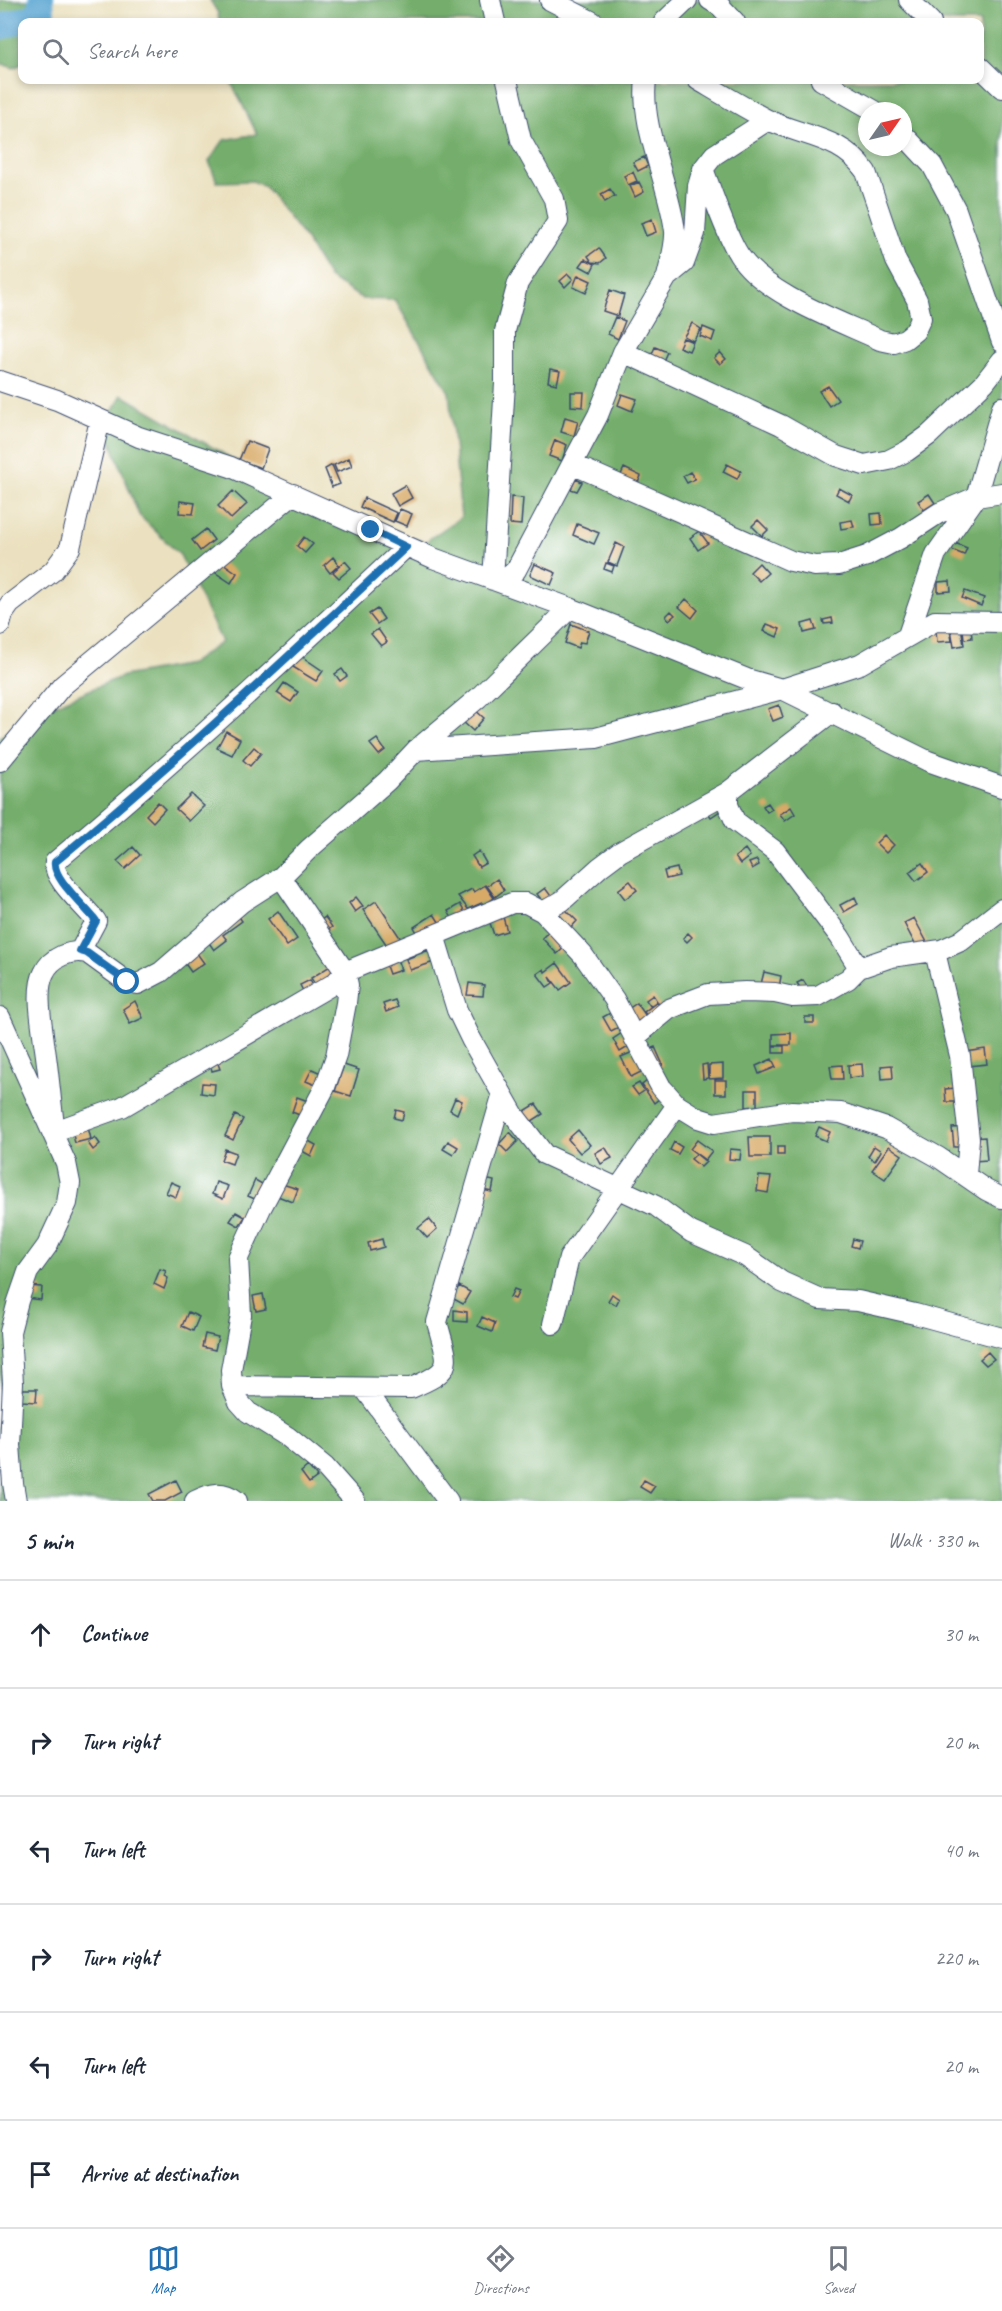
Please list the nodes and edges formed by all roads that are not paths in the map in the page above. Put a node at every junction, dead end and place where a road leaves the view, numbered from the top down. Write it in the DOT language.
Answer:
graph roads {
  1 [pos="490,0"];
  2 [pos="550,0"];
  3 [pos="687,0"];
  4 [pos="710,0"];
  5 [pos="909,0"];
  6 [pos="494,18"];
  7 [pos="585,18"];
  8 [pos="668,18"];
  9 [pos="730,18"];
  10 [pos="927,18"];
  11 [pos="984,71"];
  12 [pos="508,84"];
  13 [pos="645,84"];
  14 [pos="705,84"];
  15 [pos="827,84"];
  16 [pos="1002,88"];
  17 [pos="859,102"];
  18 [pos="768,120"];
  19 [pos="912,144"];
  20 [pos="703,169"];
  21 [pos="667,277"];
  22 [pos="1002,342"];
  23 [pos="623,352"];
  24 [pos="1002,360"];
  25 [pos="0,381"];
  26 [pos="1002,407"];
  27 [pos="100,420"];
  28 [pos="572,464"];
  29 [pos="1002,493"];
  30 [pos="294,494"];
  31 [pos="976,497"];
  32 [pos="406,547"];
  33 [pos="493,580"];
  34 [pos="570,608"];
  35 [pos="1002,622"];
  36 [pos="0,625"];
  37 [pos="908,635"];
  38 [pos="782,689"];
  39 [pos="831,712"];
  40 [pos="416,750"];
  41 [pos="0,761"];
  42 [pos="1002,787"];
  43 [pos="728,792"];
  44 [pos="281,877"];
  45 [pos="1002,909"];
  46 [pos="543,912"];
  47 [pos="434,935"];
  48 [pos="80,951"];
  49 [pos="935,952"];
  50 [pos="859,968"];
  51 [pos="345,972"];
  52 [pos="0,1017"];
  53 [pos="634,1038"];
  54 [pos="502,1096"];
  55 [pos="677,1105"];
  56 [pos="52,1132"];
  57 [pos="966,1175"];
  58 [pos="619,1188"];
  59 [pos="1002,1198"];
  60 [pos="553,1324"];
  61 [pos="1002,1338"];
  62 [pos="232,1386"];
  63 [pos="364,1388"];
  64 [pos="16,1501"];
  65 [pos="195,1501"];
  66 [pos="237,1501"];
  67 [pos="354,1501"];
  68 [pos="448,1501"];
  1 -- 6 [label="street"];
  2 -- 7 [label="street"];
  3 -- 8 [label="street"];
  4 -- 9 [label="street"];
  5 -- 10 [label="street"];
  11 -- 16 [label="street"];
  12 -- 33 [label="street"];
  13 -- 21 [label="street"];
  14 -- 18 [label="street"];
  15 -- 17 [label="street"];
  18 -- 20 [label="street"];
  18 -- 20 [label="street"];
  19 -- 22 [label="street"];
  20 -- 21 [label="street"];
  21 -- 23 [label="street"];
  23 -- 24 [label="street"];
  23 -- 28 [label="street"];
  25 -- 27 [label="street"];
  26 -- 31 [label="street"];
  27 -- 30 [label="street"];
  27 -- 36 [label="street"];
  28 -- 31 [label="street"];
  28 -- 33 [label="street"];
  29 -- 31 [label="street"];
  30 -- 32 [label="street"];
  30 -- 41 [label="street"];
  31 -- 37 [label="street"];
  32 -- 33 [label="street"];
  32 -- 48 [label="street"];
  33 -- 34 [label="street"];
  34 -- 38 [label="street"];
  34 -- 40 [label="street"];
  35 -- 37 [label="street"];
  37 -- 38 [label="street"];
  38 -- 39 [label="street"];
  38 -- 40 [label="street"];
  39 -- 42 [label="street"];
  39 -- 43 [label="street"];
  40 -- 44 [label="street"];
  43 -- 46 [label="street"];
  43 -- 50 [label="street"];
  44 -- 48 [label="street"];
  44 -- 51 [label="street"];
  45 -- 49 [label="street"];
  46 -- 47 [label="street"];
  46 -- 53 [label="street"];
  47 -- 51 [label="street"];
  47 -- 54 [label="street"];
  48 -- 56 [label="street"];
  49 -- 50 [label="street"];
  49 -- 57 [label="street"];
  50 -- 53 [label="street"];
  51 -- 56 [label="street"];
  51 -- 62 [label="street"];
  52 -- 56 [label="street"];
  53 -- 55 [label="street"];
  54 -- 58 [label="street"];
  54 -- 63 [label="street"];
  55 -- 57 [label="street"];
  55 -- 58 [label="street"];
  56 -- 64 [label="street"];
  57 -- 59 [label="street"];
  58 -- 60 [label="street"];
  58 -- 61 [label="street"];
  62 -- 63 [label="street"];
  62 -- 67 [label="street"];
  63 -- 68 [label="street"];
  65 -- 66 [label="street"];
}
